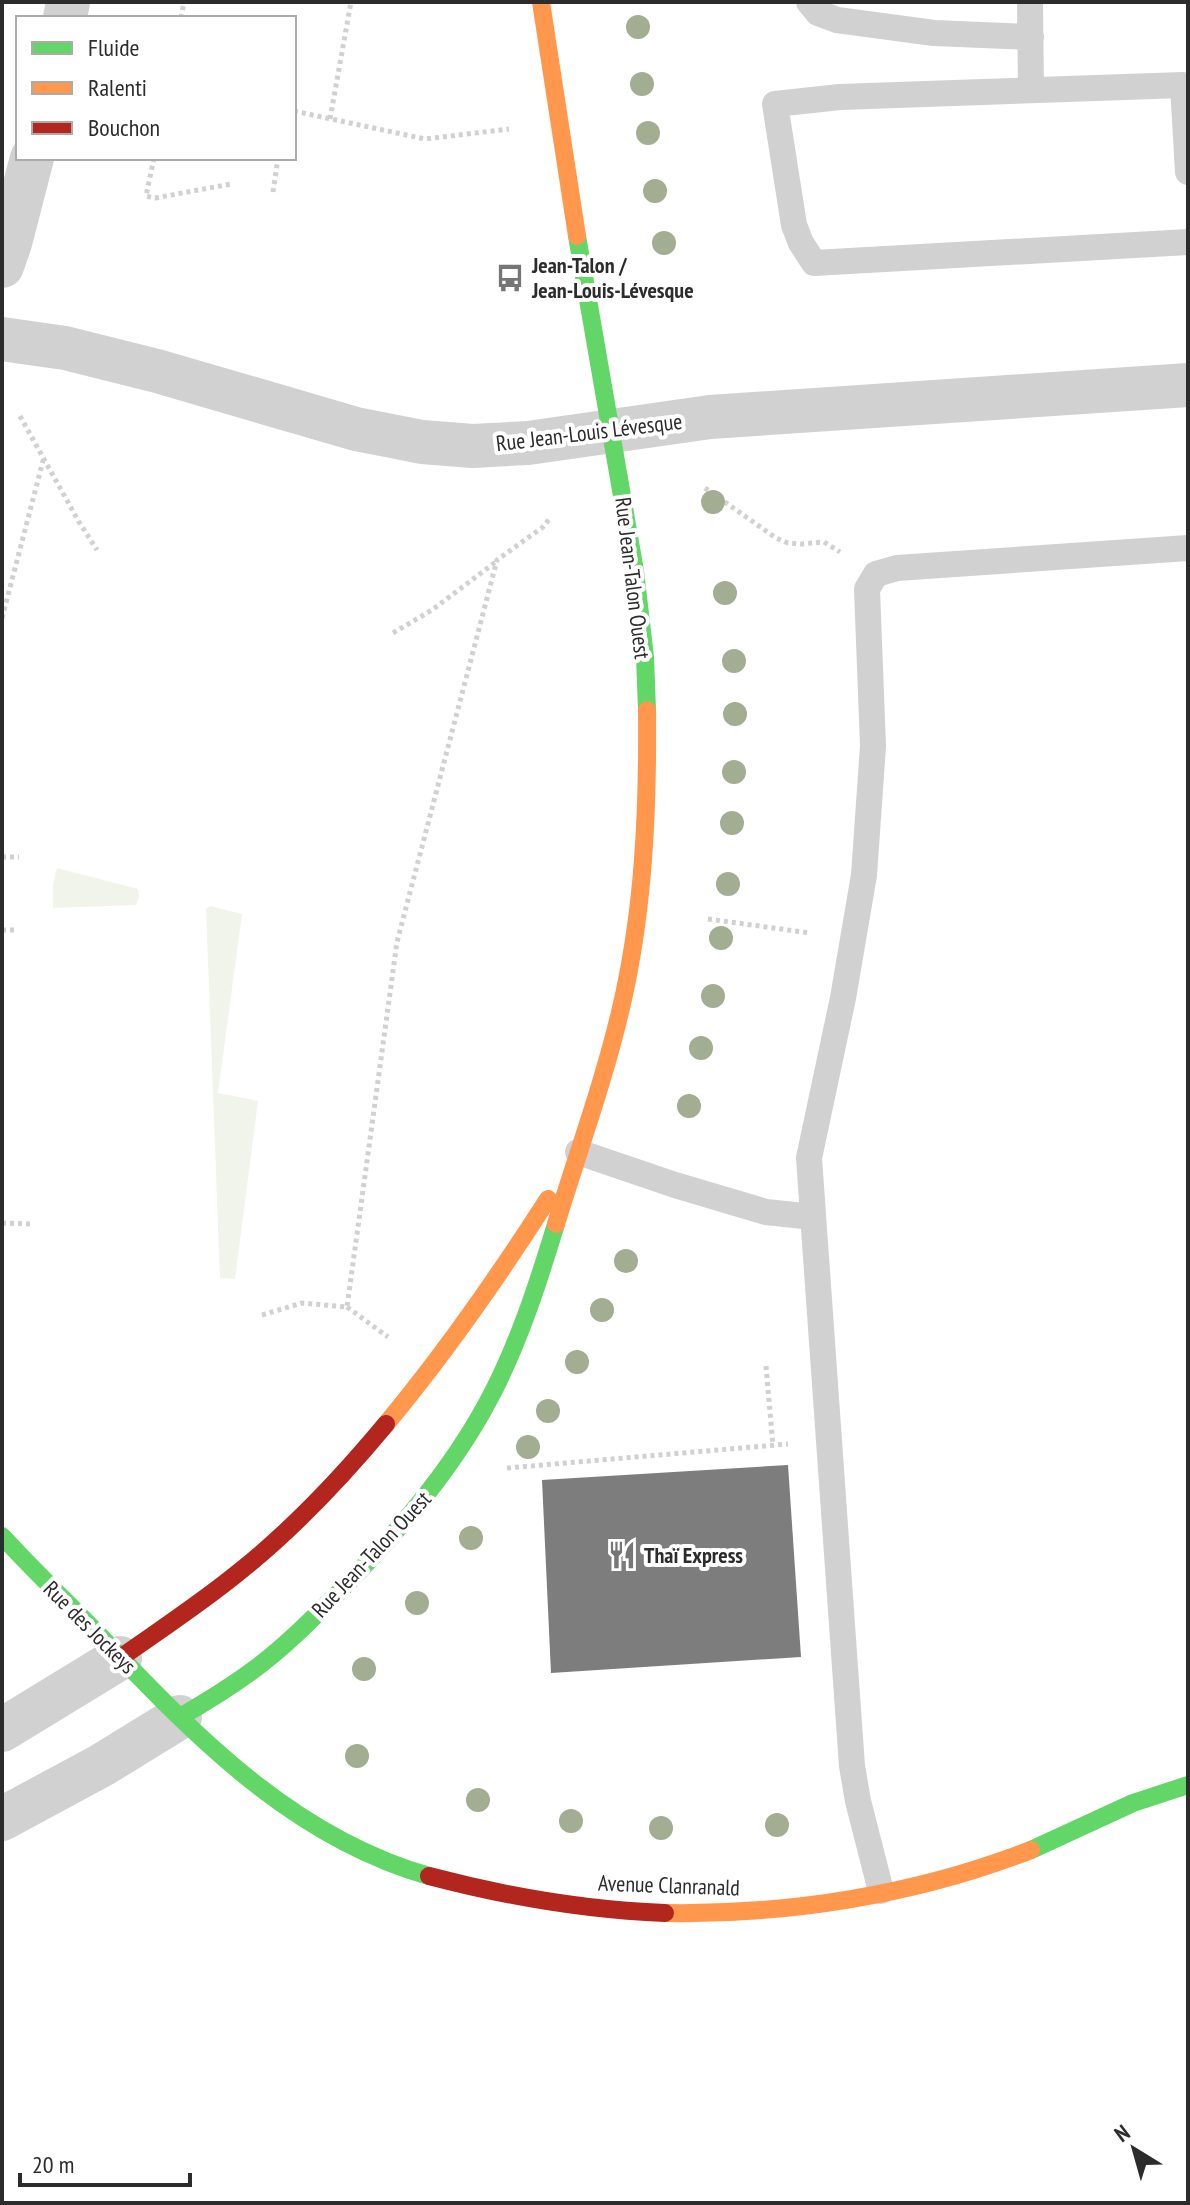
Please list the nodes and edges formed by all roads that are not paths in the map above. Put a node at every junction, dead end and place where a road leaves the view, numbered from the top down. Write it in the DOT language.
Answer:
graph roads {
  1 [pos="541,2"];
  2 [pos="809,2"];
  3 [pos="1030,2"];
  4 [pos="1031,37"];
  5 [pos="1031,90"];
  6 [pos="31,160"];
  7 [pos="1188,172"];
  8 [pos="1188,242"];
  9 [pos="2,266"];
  10 [pos="2,339"];
  11 [pos="1188,385"];
  12 [pos="611,430"];
  13 [pos="1188,548"];
  14 [pos="578,1152"];
  15 [pos="813,1217"];
  16 [pos="2,1536"];
  17 [pos="120,1658"];
  18 [pos="180,1717"];
  19 [pos="2,1730"];
  20 [pos="1188,1785"];
  21 [pos="2,1819"];
  22 [pos="881,1891"];
  1 -- 12 [label="street, Rue Jean-Talon Ouest"];
  2 -- 4 [label="lane"];
  3 -- 4 [label="lane"];
  4 -- 5 [label="lane"];
  5 -- 7 [label="lane"];
  5 -- 8 [label="lane"];
  6 -- 9 [label="street"];
  10 -- 12 [label="street, Rue Jean-Louis Lévesque"];
  11 -- 12 [label="street, Rue Jean-Louis Lévesque"];
  12 -- 14 [label="street, Rue Jean-Talon Ouest"];
  13 -- 15 [label="lane"];
  14 -- 15 [label="lane"];
  14 -- 17 [label="street, Rue Jean-Talon Ouest"];
  14 -- 18 [label="street, Rue Jean-Talon Ouest"];
  15 -- 22 [label="lane"];
  16 -- 17 [label="street, Rue des Jockeys"];
  17 -- 18 [label="street, Rue des Jockeys"];
  17 -- 19 [label="street, Rue Jean-Talon Ouest"];
  18 -- 21 [label="street, Rue Jean-Talon Ouest"];
  18 -- 22 [label="street, Avenue Clanranald"];
  20 -- 22 [label="street, Avenue Clanranald"];
}
